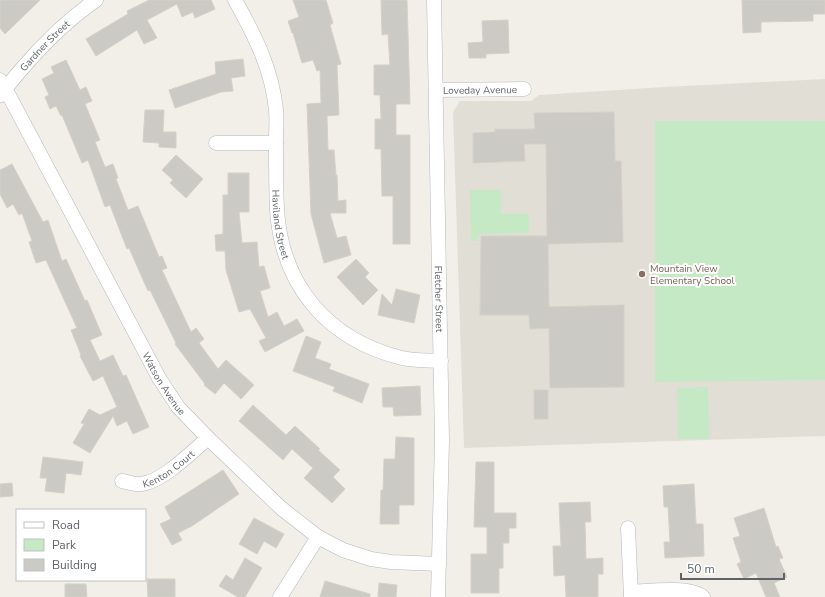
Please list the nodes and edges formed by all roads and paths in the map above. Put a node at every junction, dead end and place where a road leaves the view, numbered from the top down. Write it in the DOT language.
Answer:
graph roads {
  1 [pos="96,0"];
  2 [pos="236,0"];
  3 [pos="434,0"];
  4 [pos="2,89"];
  5 [pos="524,89"];
  6 [pos="436,90"];
  7 [pos="216,143"];
  8 [pos="276,143"];
  9 [pos="441,361"];
  10 [pos="208,438"];
  11 [pos="122,481"];
  12 [pos="628,528"];
  13 [pos="318,537"];
  14 [pos="439,564"];
  15 [pos="631,594"];
  16 [pos="280,597"];
  17 [pos="438,597"];
  18 [pos="703,597"];
  1 -- 4 [label="street, Gardner Street"];
  2 -- 8 [label="street, Haviland Street"];
  3 -- 6 [label="street, Fletcher Street"];
  4 -- 10 [label="street, Watson Avenue"];
  5 -- 6 [label="street, Loveday Avenue"];
  6 -- 9 [label="street, Fletcher Street"];
  7 -- 8 [label="street"];
  8 -- 9 [label="street, Haviland Street"];
  9 -- 14 [label="street, Fletcher Street"];
  10 -- 11 [label="street, Kenton Court"];
  10 -- 13 [label="street, Watson Avenue"];
  12 -- 15 [label="street"];
  13 -- 14 [label="street, Watson Avenue"];
  13 -- 16 [label="street"];
  14 -- 17 [label="street, Fletcher Street"];
  15 -- 18 [label="street"];
}
